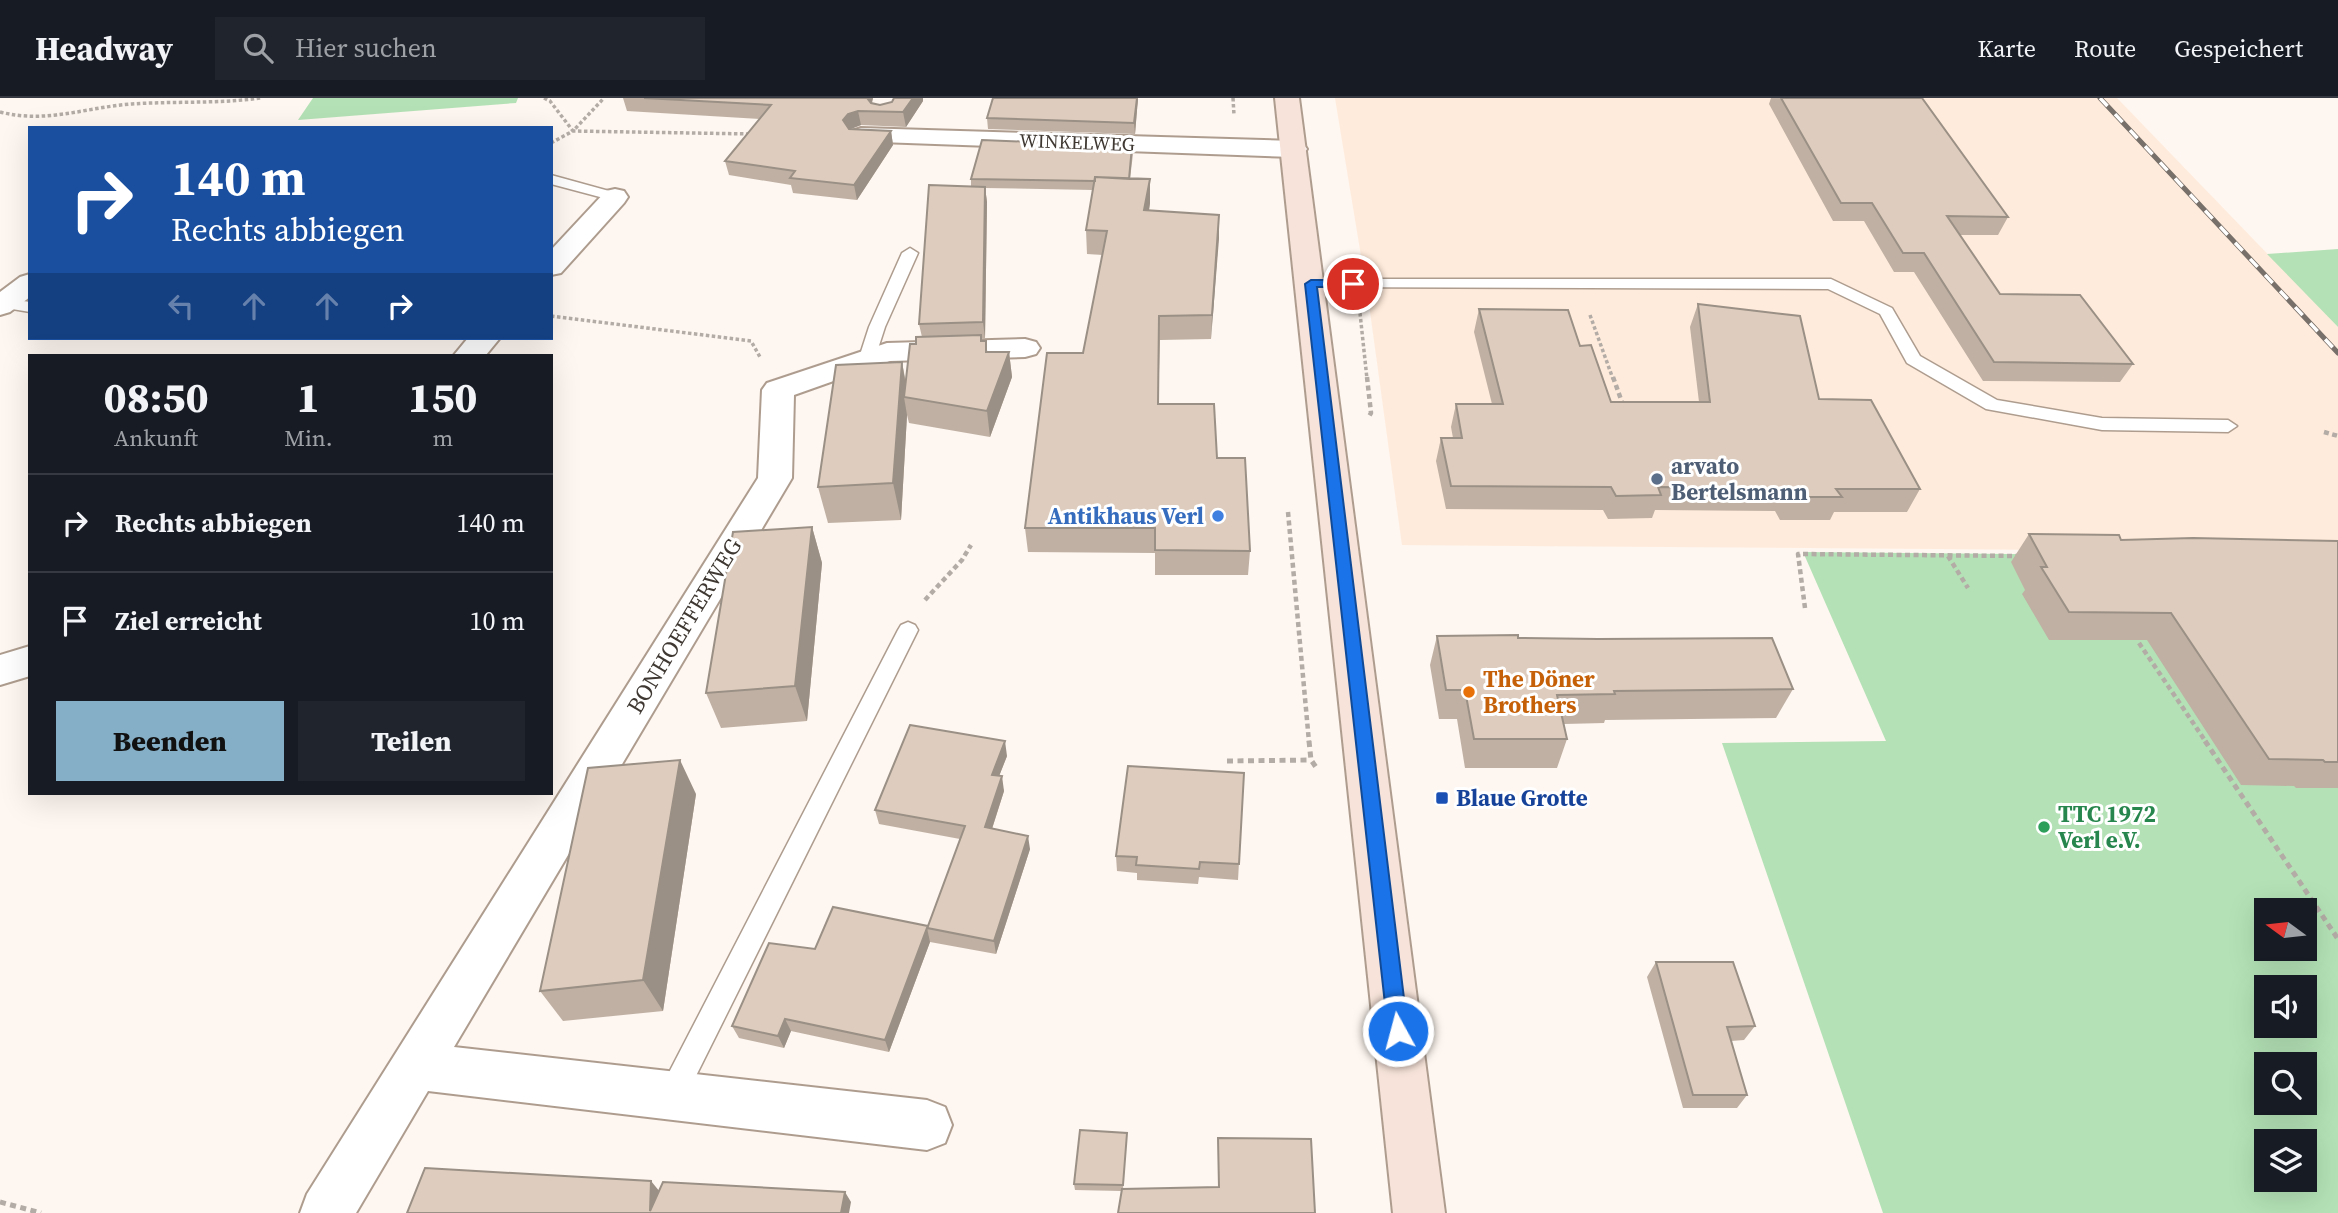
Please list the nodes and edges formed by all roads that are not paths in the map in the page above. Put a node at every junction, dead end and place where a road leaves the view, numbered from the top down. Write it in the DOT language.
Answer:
graph roads {
  1 [pos="1287,98"];
  2 [pos="861,136"];
  3 [pos="1294,149"];
  4 [pos="553,180"];
  5 [pos="615,197"];
  6 [pos="910,253"];
  7 [pos="553,265"];
  8 [pos="1311,284"];
  9 [pos="28,285"];
  10 [pos="11,305"];
  11 [pos="483,340"];
  12 [pos="1026,348"];
  13 [pos="470,354"];
  14 [pos="867,358"];
  15 [pos="2228,426"];
  16 [pos="908,631"];
  17 [pos="28,662"];
  18 [pos="0,670"];
  19 [pos="416,1066"];
  20 [pos="671,1097"];
  21 [pos="927,1125"];
  22 [pos="326,1213"];
  23 [pos="1419,1213"];
  1 -- 3 [label="main road"];
  2 -- 3 [label="street, WINKELWEG"];
  3 -- 8 [label="main road"];
  4 -- 5 [label="lane"];
  5 -- 7 [label="street"];
  6 -- 14 [label="lane"];
  8 -- 15 [label="lane"];
  8 -- 23 [label="main road"];
  9 -- 10 [label="street"];
  11 -- 13 [label="street"];
  12 -- 14 [label="street"];
  14 -- 19 [label="street, BONHOEFFERWEG"];
  16 -- 20 [label="lane"];
  17 -- 18 [label="street"];
  19 -- 20 [label="street"];
  19 -- 22 [label="street, BONHOEFFERWEG"];
  20 -- 21 [label="street"];
}
